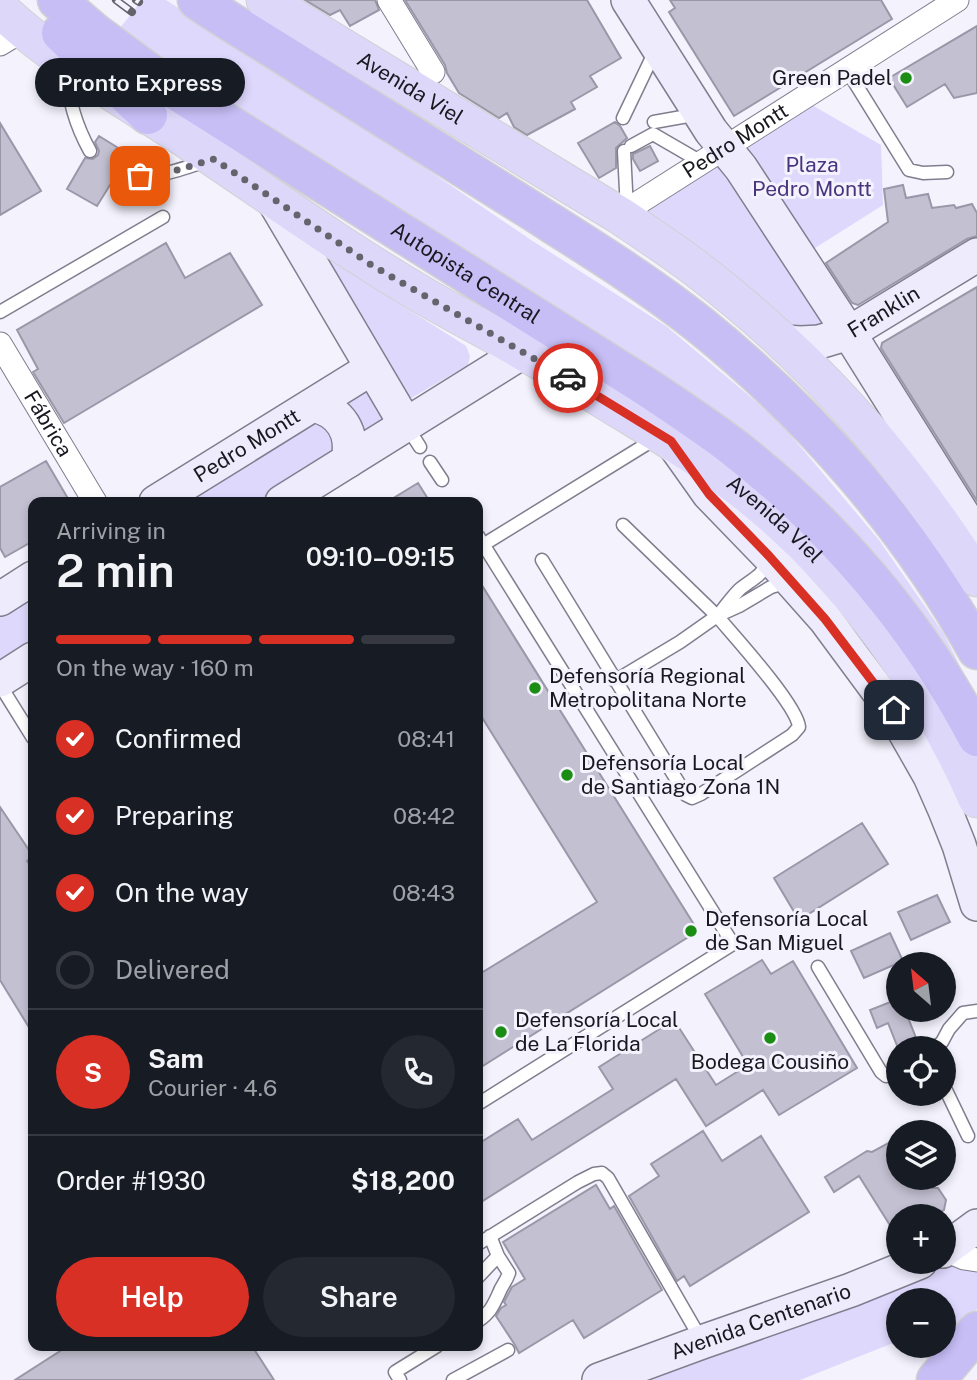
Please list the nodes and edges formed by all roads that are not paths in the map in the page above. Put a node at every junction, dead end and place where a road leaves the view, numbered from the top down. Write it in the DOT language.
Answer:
graph roads {
  1 [pos="57,0"];
  2 [pos="197,0"];
  3 [pos="265,0"];
  4 [pos="389,0"];
  5 [pos="628,0"];
  6 [pos="957,0"];
  7 [pos="14,21"];
  8 [pos="657,47"];
  9 [pos="67,64"];
  10 [pos="847,70"];
  11 [pos="433,72"];
  12 [pos="700,114"];
  13 [pos="148,115"];
  14 [pos="623,118"];
  15 [pos="654,122"];
  16 [pos="90,151"];
  17 [pos="714,155"];
  18 [pos="214,159"];
  19 [pos="119,170"];
  20 [pos="947,172"];
  21 [pos="271,197"];
  22 [pos="623,212"];
  23 [pos="163,217"];
  24 [pos="977,254"];
  25 [pos="0,312"];
  26 [pos="849,332"];
  27 [pos="783,342"];
  28 [pos="0,344"];
  29 [pos="524,351"];
  30 [pos="372,368"];
  31 [pos="313,405"];
  32 [pos="413,436"];
  33 [pos="666,438"];
  34 [pos="836,454"];
  35 [pos="348,461"];
  36 [pos="430,462"];
  37 [pos="442,480"];
  38 [pos="92,497"];
  39 [pos="164,497"];
  40 [pos="290,497"];
  41 [pos="623,524"];
  42 [pos="977,537"];
  43 [pos="483,541"];
  44 [pos="483,548"];
  45 [pos="769,556"];
  46 [pos="542,560"];
  47 [pos="977,578"];
  48 [pos="28,581"];
  49 [pos="791,582"];
  50 [pos="0,599"];
  51 [pos="977,606"];
  52 [pos="717,616"];
  53 [pos="977,650"];
  54 [pos="28,662"];
  55 [pos="615,681"];
  56 [pos="0,682"];
  57 [pos="28,730"];
  58 [pos="977,737"];
  59 [pos="977,799"];
  60 [pos="977,904"];
  61 [pos="818,967"];
  62 [pos="977,1011"];
  63 [pos="945,1036"];
  64 [pos="886,1075"];
  65 [pos="483,1101"];
  66 [pos="954,1106"];
  67 [pos="968,1136"];
  68 [pos="977,1226"];
  69 [pos="491,1236"];
  70 [pos="956,1240"];
  71 [pos="483,1241"];
  72 [pos="498,1256"];
  73 [pos="956,1257"];
  74 [pos="977,1260"];
  75 [pos="483,1272"];
  76 [pos="889,1274"];
  77 [pos="483,1318"];
  78 [pos="977,1332"];
  79 [pos="702,1342"];
  80 [pos="508,1349"];
  81 [pos="429,1351"];
  82 [pos="977,1370"];
  83 [pos="400,1380"];
  84 [pos="453,1380"];
  85 [pos="599,1380"];
  86 [pos="936,1380"];
  87 [pos="963,1380"];
  1 -- 58 [label="highway, Autopista Central"];
  2 -- 34 [label="highway"];
  3 -- 22 [label="main road, Avenida Viel"];
  4 -- 11 [label="street"];
  5 -- 8 [label="street"];
  6 -- 10 [label="street, Pedro Montt"];
  7 -- 9 [label="main road, Avenida Viel"];
  7 -- 13 [label="highway"];
  8 -- 12 [label="street"];
  8 -- 14 [label="lane"];
  9 -- 13 [label="main road, Avenida Viel"];
  9 -- 16 [label="lane"];
  10 -- 17 [label="street, Pedro Montt"];
  10 -- 20 [label="lane"];
  12 -- 15 [label="lane"];
  12 -- 17 [label="street"];
  13 -- 18 [label="main road, Avenida Viel"];
  17 -- 22 [label="street, Pedro Montt"];
  17 -- 22 [label="lane"];
  17 -- 26 [label="street"];
  18 -- 19 [label="lane"];
  18 -- 21 [label="main road, Avenida Viel"];
  21 -- 29 [label="main road, Avenida Viel"];
  21 -- 30 [label="street, Avenida Viel"];
  22 -- 27 [label="main road, Avenida Viel"];
  23 -- 25 [label="lane"];
  24 -- 26 [label="street, Franklin"];
  26 -- 27 [label="street, Franklin"];
  26 -- 42 [label="street"];
  27 -- 47 [label="main road, Avenida Viel"];
  28 -- 38 [label="street, Fábrica"];
  29 -- 32 [label="street"];
  29 -- 33 [label="main road, Avenida Viel"];
  30 -- 31 [label="street, Pedro Montt"];
  30 -- 32 [label="street, Avenida Viel"];
  31 -- 35 [label="street"];
  31 -- 39 [label="street, Pedro Montt"];
  32 -- 35 [label="street"];
  33 -- 43 [label="lane"];
  33 -- 45 [label="street"];
  33 -- 59 [label="main road, Avenida Viel"];
  34 -- 51 [label="highway"];
  34 -- 53 [label="highway"];
  35 -- 40 [label="street"];
  36 -- 37 [label="lane"];
  41 -- 52 [label="lane"];
  44 -- 65 [label="lane"];
  45 -- 49 [label="street"];
  45 -- 52 [label="lane"];
  46 -- 55 [label="lane"];
  48 -- 50 [label="street"];
  49 -- 52 [label="lane"];
  49 -- 60 [label="street"];
  52 -- 55 [label="lane"];
  52 -- 55 [label="lane"];
  54 -- 56 [label="street"];
  56 -- 57 [label="lane"];
  61 -- 64 [label="lane"];
  62 -- 63 [label="lane"];
  66 -- 67 [label="lane"];
  68 -- 70 [label="street, Avenida Centenario"];
  69 -- 71 [label="lane"];
  69 -- 72 [label="lane"];
  69 -- 79 [label="lane"];
  72 -- 75 [label="lane"];
  72 -- 77 [label="lane"];
  73 -- 74 [label="street"];
  76 -- 79 [label="street, Avenida Centenario"];
  78 -- 86 [label="highway"];
  79 -- 85 [label="street, Avenida Centenario"];
  80 -- 84 [label="lane"];
  81 -- 83 [label="lane"];
  82 -- 87 [label="highway"];
}
